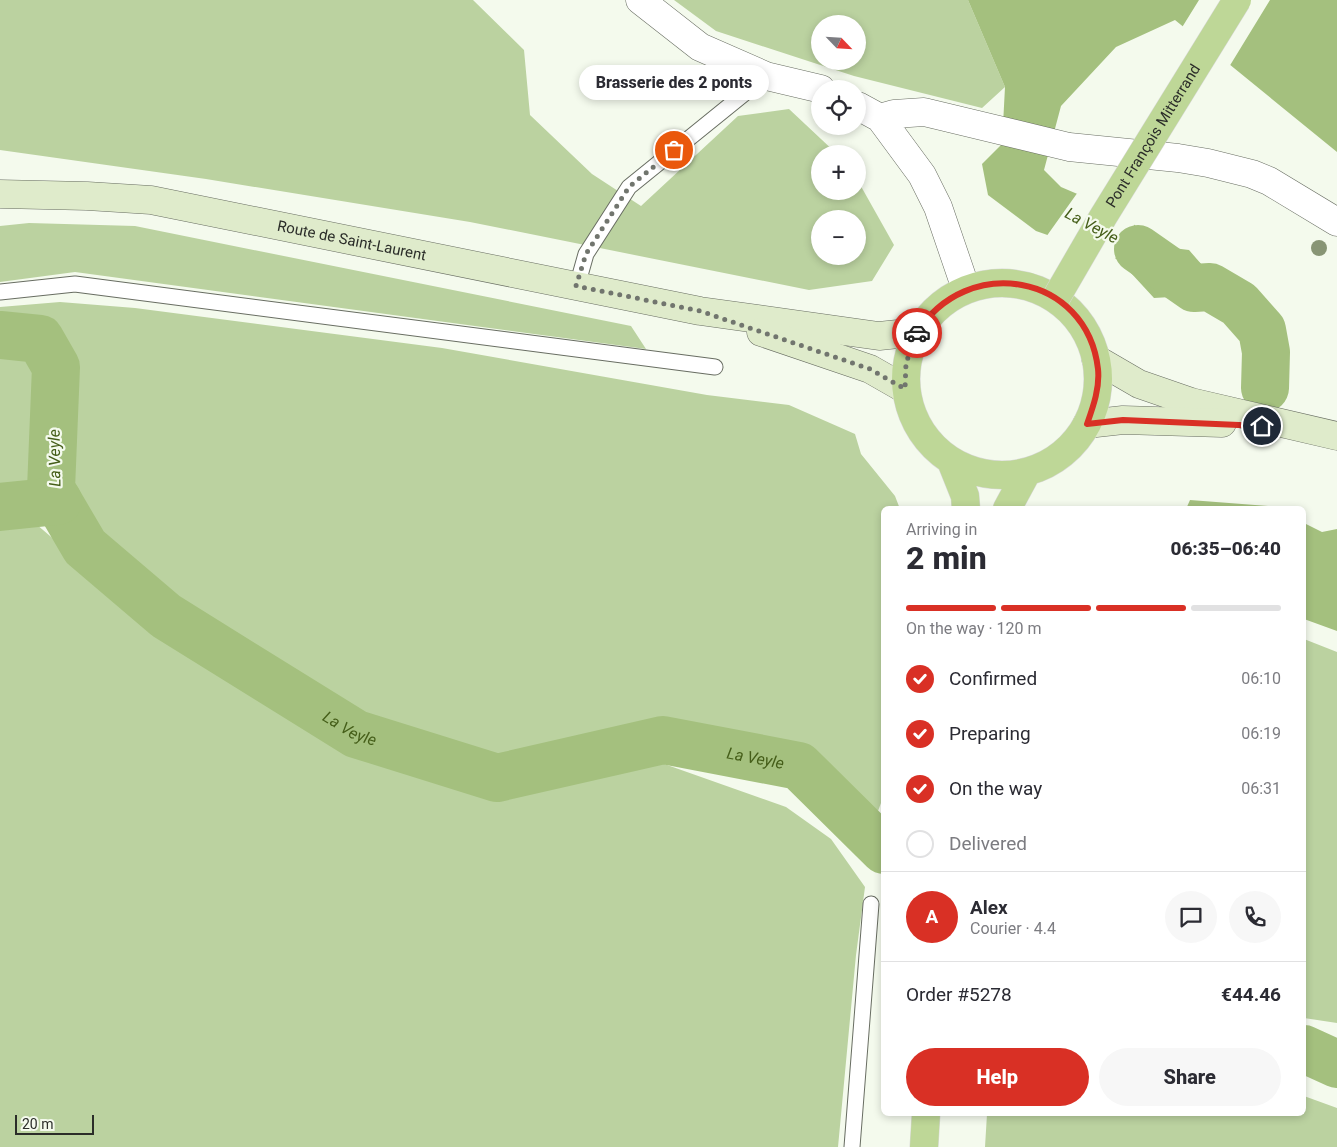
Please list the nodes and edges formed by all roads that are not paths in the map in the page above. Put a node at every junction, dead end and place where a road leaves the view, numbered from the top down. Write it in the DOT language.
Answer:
graph roads {
  1 [pos="640,0"];
  2 [pos="1237,0"];
  3 [pos="766,76"];
  4 [pos="811,87"];
  5 [pos="869,112"];
  6 [pos="0,194"];
  7 [pos="1337,222"];
  8 [pos="576,286"];
  9 [pos="966,289"];
  10 [pos="0,292"];
  11 [pos="1056,298"];
  12 [pos="700,311"];
  13 [pos="917,332"];
  14 [pos="1096,359"];
  15 [pos="715,367"];
  16 [pos="905,389"];
  17 [pos="1087,424"];
  18 [pos="1299,428"];
  19 [pos="1337,436"];
  20 [pos="951,461"];
  21 [pos="1027,472"];
  22 [pos="966,506"];
  23 [pos="1008,506"];
  24 [pos="871,904"];
  25 [pos="926,1116"];
  26 [pos="852,1147"];
  27 [pos="924,1147"];
  1 -- 3 [label="street"];
  2 -- 11 [label="main road, Pont François Mitterrand, bridge"];
  3 -- 4 [label="street"];
  3 -- 8 [label="lane"];
  5 -- 7 [label="street"];
  5 -- 9 [label="street"];
  6 -- 8 [label="main road, Route de Saint-Laurent"];
  8 -- 12 [label="main road, Route de Saint-Laurent"];
  9 -- 11 [label="main road"];
  9 -- 13 [label="main road"];
  10 -- 15 [label="lane"];
  11 -- 14 [label="main road"];
  12 -- 13 [label="main road, Route de Saint-Laurent"];
  12 -- 16 [label="main road, Route de Saint-Laurent"];
  13 -- 16 [label="main road"];
  14 -- 17 [label="main road"];
  14 -- 18 [label="main road"];
  16 -- 20 [label="main road"];
  17 -- 18 [label="main road"];
  17 -- 21 [label="main road"];
  18 -- 19 [label="main road"];
  20 -- 21 [label="main road"];
  20 -- 22 [label="main road"];
  21 -- 23 [label="main road"];
  24 -- 26 [label="lane"];
  25 -- 27 [label="main road"];
}
